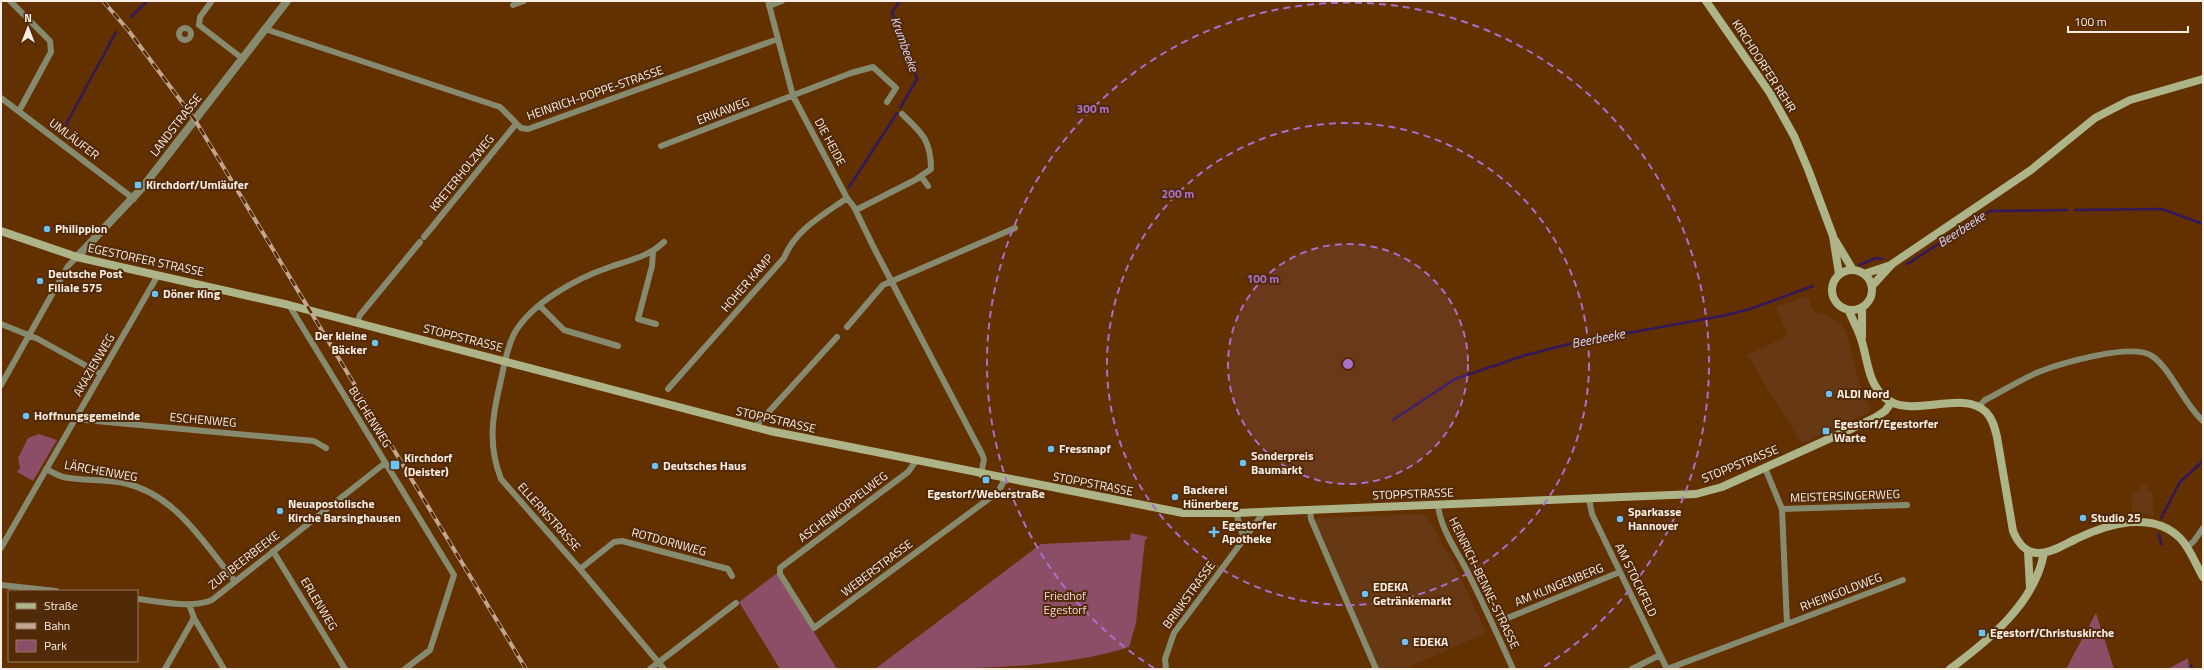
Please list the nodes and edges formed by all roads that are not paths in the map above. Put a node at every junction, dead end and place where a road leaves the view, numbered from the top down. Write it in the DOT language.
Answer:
graph roads {
  1 [pos="10,1"];
  2 [pos="287,1"];
  3 [pos="524,1"];
  4 [pos="782,1"];
  5 [pos="1706,1"];
  6 [pos="211,2"];
  7 [pos="769,4"];
  8 [pos="513,5"];
  9 [pos="199,26"];
  10 [pos="265,29"];
  11 [pos="191,31"];
  12 [pos="778,39"];
  13 [pos="242,59"];
  14 [pos="2203,80"];
  15 [pos="793,96"];
  16 [pos="1,98"];
  17 [pos="887,102"];
  18 [pos="20,111"];
  19 [pos="902,114"];
  20 [pos="516,124"];
  21 [pos="661,146"];
  22 [pos="921,176"];
  23 [pos="928,186"];
  24 [pos="846,198"];
  25 [pos="134,199"];
  26 [pos="856,210"];
  27 [pos="1015,228"];
  28 [pos="1,231"];
  29 [pos="1833,236"];
  30 [pos="424,237"];
  31 [pos="420,242"];
  32 [pos="664,242"];
  33 [pos="653,252"];
  34 [pos="77,257"];
  35 [pos="1892,264"];
  36 [pos="1853,270"];
  37 [pos="1839,274"];
  38 [pos="1864,274"];
  39 [pos="158,275"];
  40 [pos="891,280"];
  41 [pos="1872,286"];
  42 [pos="289,305"];
  43 [pos="540,306"];
  44 [pos="1862,308"];
  45 [pos="1849,311"];
  46 [pos="357,323"];
  47 [pos="1,324"];
  48 [pos="656,324"];
  49 [pos="847,327"];
  50 [pos="29,335"];
  51 [pos="837,338"];
  52 [pos="1862,340"];
  53 [pos="618,346"];
  54 [pos="504,360"];
  55 [pos="101,374"];
  56 [pos="1,385"];
  57 [pos="668,389"];
  58 [pos="1891,403"];
  59 [pos="1978,407"];
  60 [pos="76,418"];
  61 [pos="2203,420"];
  62 [pos="754,428"];
  63 [pos="326,448"];
  64 [pos="916,462"];
  65 [pos="385,463"];
  66 [pos="1765,468"];
  67 [pos="46,469"];
  68 [pos="981,475"];
  69 [pos="1005,479"];
  70 [pos="1589,499"];
  71 [pos="1438,505"];
  72 [pos="1908,505"];
  73 [pos="1782,509"];
  74 [pos="1310,510"];
  75 [pos="1264,512"];
  76 [pos="1236,513"];
  77 [pos="2203,528"];
  78 [pos="1244,539"];
  79 [pos="1,548"];
  80 [pos="2187,548"];
  81 [pos="273,551"];
  82 [pos="2028,551"];
  83 [pos="2044,553"];
  84 [pos="780,568"];
  85 [pos="580,569"];
  86 [pos="1620,572"];
  87 [pos="732,576"];
  88 [pos="2203,577"];
  89 [pos="234,580"];
  90 [pos="1903,580"];
  91 [pos="1,585"];
  92 [pos="2030,588"];
  93 [pos="25,590"];
  94 [pos="138,599"];
  95 [pos="736,603"];
  96 [pos="190,604"];
  97 [pos="194,618"];
  98 [pos="1505,619"];
  99 [pos="1787,624"];
  100 [pos="1660,655"];
  101 [pos="659,662"];
  102 [pos="164,669"];
  103 [pos="224,669"];
  104 [pos="345,669"];
  105 [pos="405,669"];
  106 [pos="650,669"];
  107 [pos="664,669"];
  108 [pos="1166,669"];
  109 [pos="1376,669"];
  110 [pos="1513,669"];
  111 [pos="1632,669"];
  112 [pos="1667,669"];
  113 [pos="1950,669"];
  1 -- 18 [label="street"];
  2 -- 10 [label="street, LANDSTRASSE"];
  3 -- 8 [label="street"];
  4 -- 7 [label="street, DIE HEIDE"];
  5 -- 29 [label="main road, KIRCHDORFER REHR"];
  6 -- 9 [label="street"];
  7 -- 12 [label="street, DIE HEIDE"];
  9 -- 11 [label="street"];
  9 -- 13 [label="street"];
  10 -- 13 [label="street, LANDSTRASSE"];
  10 -- 20 [label="street, HEINRICH-POPPE-STRASSE"];
  12 -- 15 [label="street, DIE HEIDE"];
  12 -- 20 [label="street, HEINRICH-POPPE-STRASSE"];
  13 -- 25 [label="street, LANDSTRASSE"];
  14 -- 35 [label="main road"];
  15 -- 17 [label="street, ERIKAWEG"];
  15 -- 21 [label="street, ERIKAWEG"];
  15 -- 24 [label="street, DIE HEIDE"];
  16 -- 18 [label="street, UMLÄUFER"];
  18 -- 25 [label="street, UMLÄUFER"];
  19 -- 22 [label="street"];
  20 -- 30 [label="street, KRETERHOLZWEG"];
  22 -- 23 [label="street"];
  22 -- 26 [label="street"];
  24 -- 26 [label="street, DIE HEIDE"];
  24 -- 57 [label="street, HOHER KAMP"];
  25 -- 34 [label="street, LANDSTRASSE"];
  26 -- 40 [label="street, DIE HEIDE"];
  27 -- 40 [label="street"];
  28 -- 34 [label="main road, EGESTORFER STRASSE"];
  29 -- 36 [label="main road, KIRCHDORFER REHR"];
  29 -- 37 [label="main road, KIRCHDORFER REHR"];
  31 -- 46 [label="street"];
  32 -- 33 [label="street"];
  33 -- 43 [label="street, ELLERNSTRASSE"];
  33 -- 48 [label="street"];
  34 -- 39 [label="main road, EGESTORFER STRASSE"];
  34 -- 50 [label="street"];
  35 -- 38 [label="main road"];
  35 -- 41 [label="main road"];
  36 -- 37 [label="main road"];
  36 -- 38 [label="main road"];
  37 -- 45 [label="main road"];
  38 -- 41 [label="main road"];
  39 -- 42 [label="main road, EGESTORFER STRASSE"];
  39 -- 55 [label="street, AKAZIENWEG"];
  40 -- 49 [label="street"];
  40 -- 68 [label="street, DIE HEIDE"];
  41 -- 44 [label="main road"];
  42 -- 46 [label="main road, STOPPSTRASSE"];
  42 -- 65 [label="street, BUCHENWEG"];
  43 -- 53 [label="street"];
  43 -- 54 [label="street, ELLERNSTRASSE"];
  44 -- 45 [label="main road"];
  44 -- 52 [label="main road"];
  45 -- 52 [label="main road"];
  46 -- 54 [label="main road, STOPPSTRASSE"];
  47 -- 50 [label="street"];
  50 -- 55 [label="street"];
  50 -- 56 [label="street"];
  51 -- 62 [label="street"];
  52 -- 58 [label="main road"];
  54 -- 62 [label="main road, STOPPSTRASSE"];
  54 -- 85 [label="street, ELLERNSTRASSE"];
  55 -- 60 [label="street, AKAZIENWEG"];
  58 -- 59 [label="main road"];
  58 -- 66 [label="main road, STOPPSTRASSE"];
  59 -- 61 [label="street"];
  59 -- 82 [label="main road"];
  60 -- 63 [label="street, ESCHENWEG"];
  60 -- 67 [label="street, AKAZIENWEG"];
  62 -- 64 [label="main road, STOPPSTRASSE"];
  64 -- 68 [label="main road, STOPPSTRASSE"];
  64 -- 84 [label="street, ASCHENKOPPELWEG"];
  65 -- 81 [label="street, ZUR BEERBEEKE"];
  65 -- 105 [label="street, BUCHENWEG"];
  66 -- 70 [label="main road, STOPPSTRASSE"];
  66 -- 73 [label="street"];
  67 -- 79 [label="street, AKAZIENWEG"];
  67 -- 89 [label="street, LÄRCHENWEG"];
  68 -- 69 [label="main road, STOPPSTRASSE"];
  69 -- 76 [label="main road, STOPPSTRASSE"];
  69 -- 84 [label="street, WEBERSTRASSE"];
  70 -- 71 [label="main road, STOPPSTRASSE"];
  70 -- 86 [label="street, AM STOCKFELD"];
  71 -- 74 [label="main road, STOPPSTRASSE"];
  71 -- 110 [label="street, HEINRICH-BENNE-STRASSE"];
  72 -- 73 [label="street, MEISTERSINGERWEG"];
  73 -- 99 [label="street"];
  74 -- 75 [label="main road, STOPPSTRASSE"];
  74 -- 109 [label="street"];
  75 -- 76 [label="main road, STOPPSTRASSE"];
  75 -- 78 [label="street, BRINKSTRASSE"];
  76 -- 78 [label="street"];
  77 -- 80 [label="street"];
  78 -- 108 [label="street, BRINKSTRASSE"];
  80 -- 83 [label="main road"];
  80 -- 88 [label="main road"];
  81 -- 89 [label="street, ZUR BEERBEEKE"];
  81 -- 104 [label="street, ERLENWEG"];
  82 -- 83 [label="main road"];
  82 -- 92 [label="main road"];
  83 -- 92 [label="main road"];
  85 -- 87 [label="street, ROTDORNWEG"];
  85 -- 101 [label="street, ELLERNSTRASSE"];
  86 -- 98 [label="street, AM KLINGENBERG"];
  86 -- 100 [label="street, AM STOCKFELD"];
  89 -- 96 [label="street, ZUR BEERBEEKE"];
  90 -- 99 [label="street, RHEINGOLDWEG"];
  91 -- 93 [label="street"];
  92 -- 113 [label="main road"];
  94 -- 96 [label="street, ZUR BEERBEEKE"];
  95 -- 101 [label="street"];
  96 -- 97 [label="street"];
  97 -- 102 [label="street"];
  97 -- 103 [label="street"];
  99 -- 112 [label="street, RHEINGOLDWEG"];
  100 -- 111 [label="street"];
  100 -- 112 [label="street, AM STOCKFELD"];
  101 -- 106 [label="street"];
  101 -- 107 [label="street, ELLERNSTRASSE"];
}
